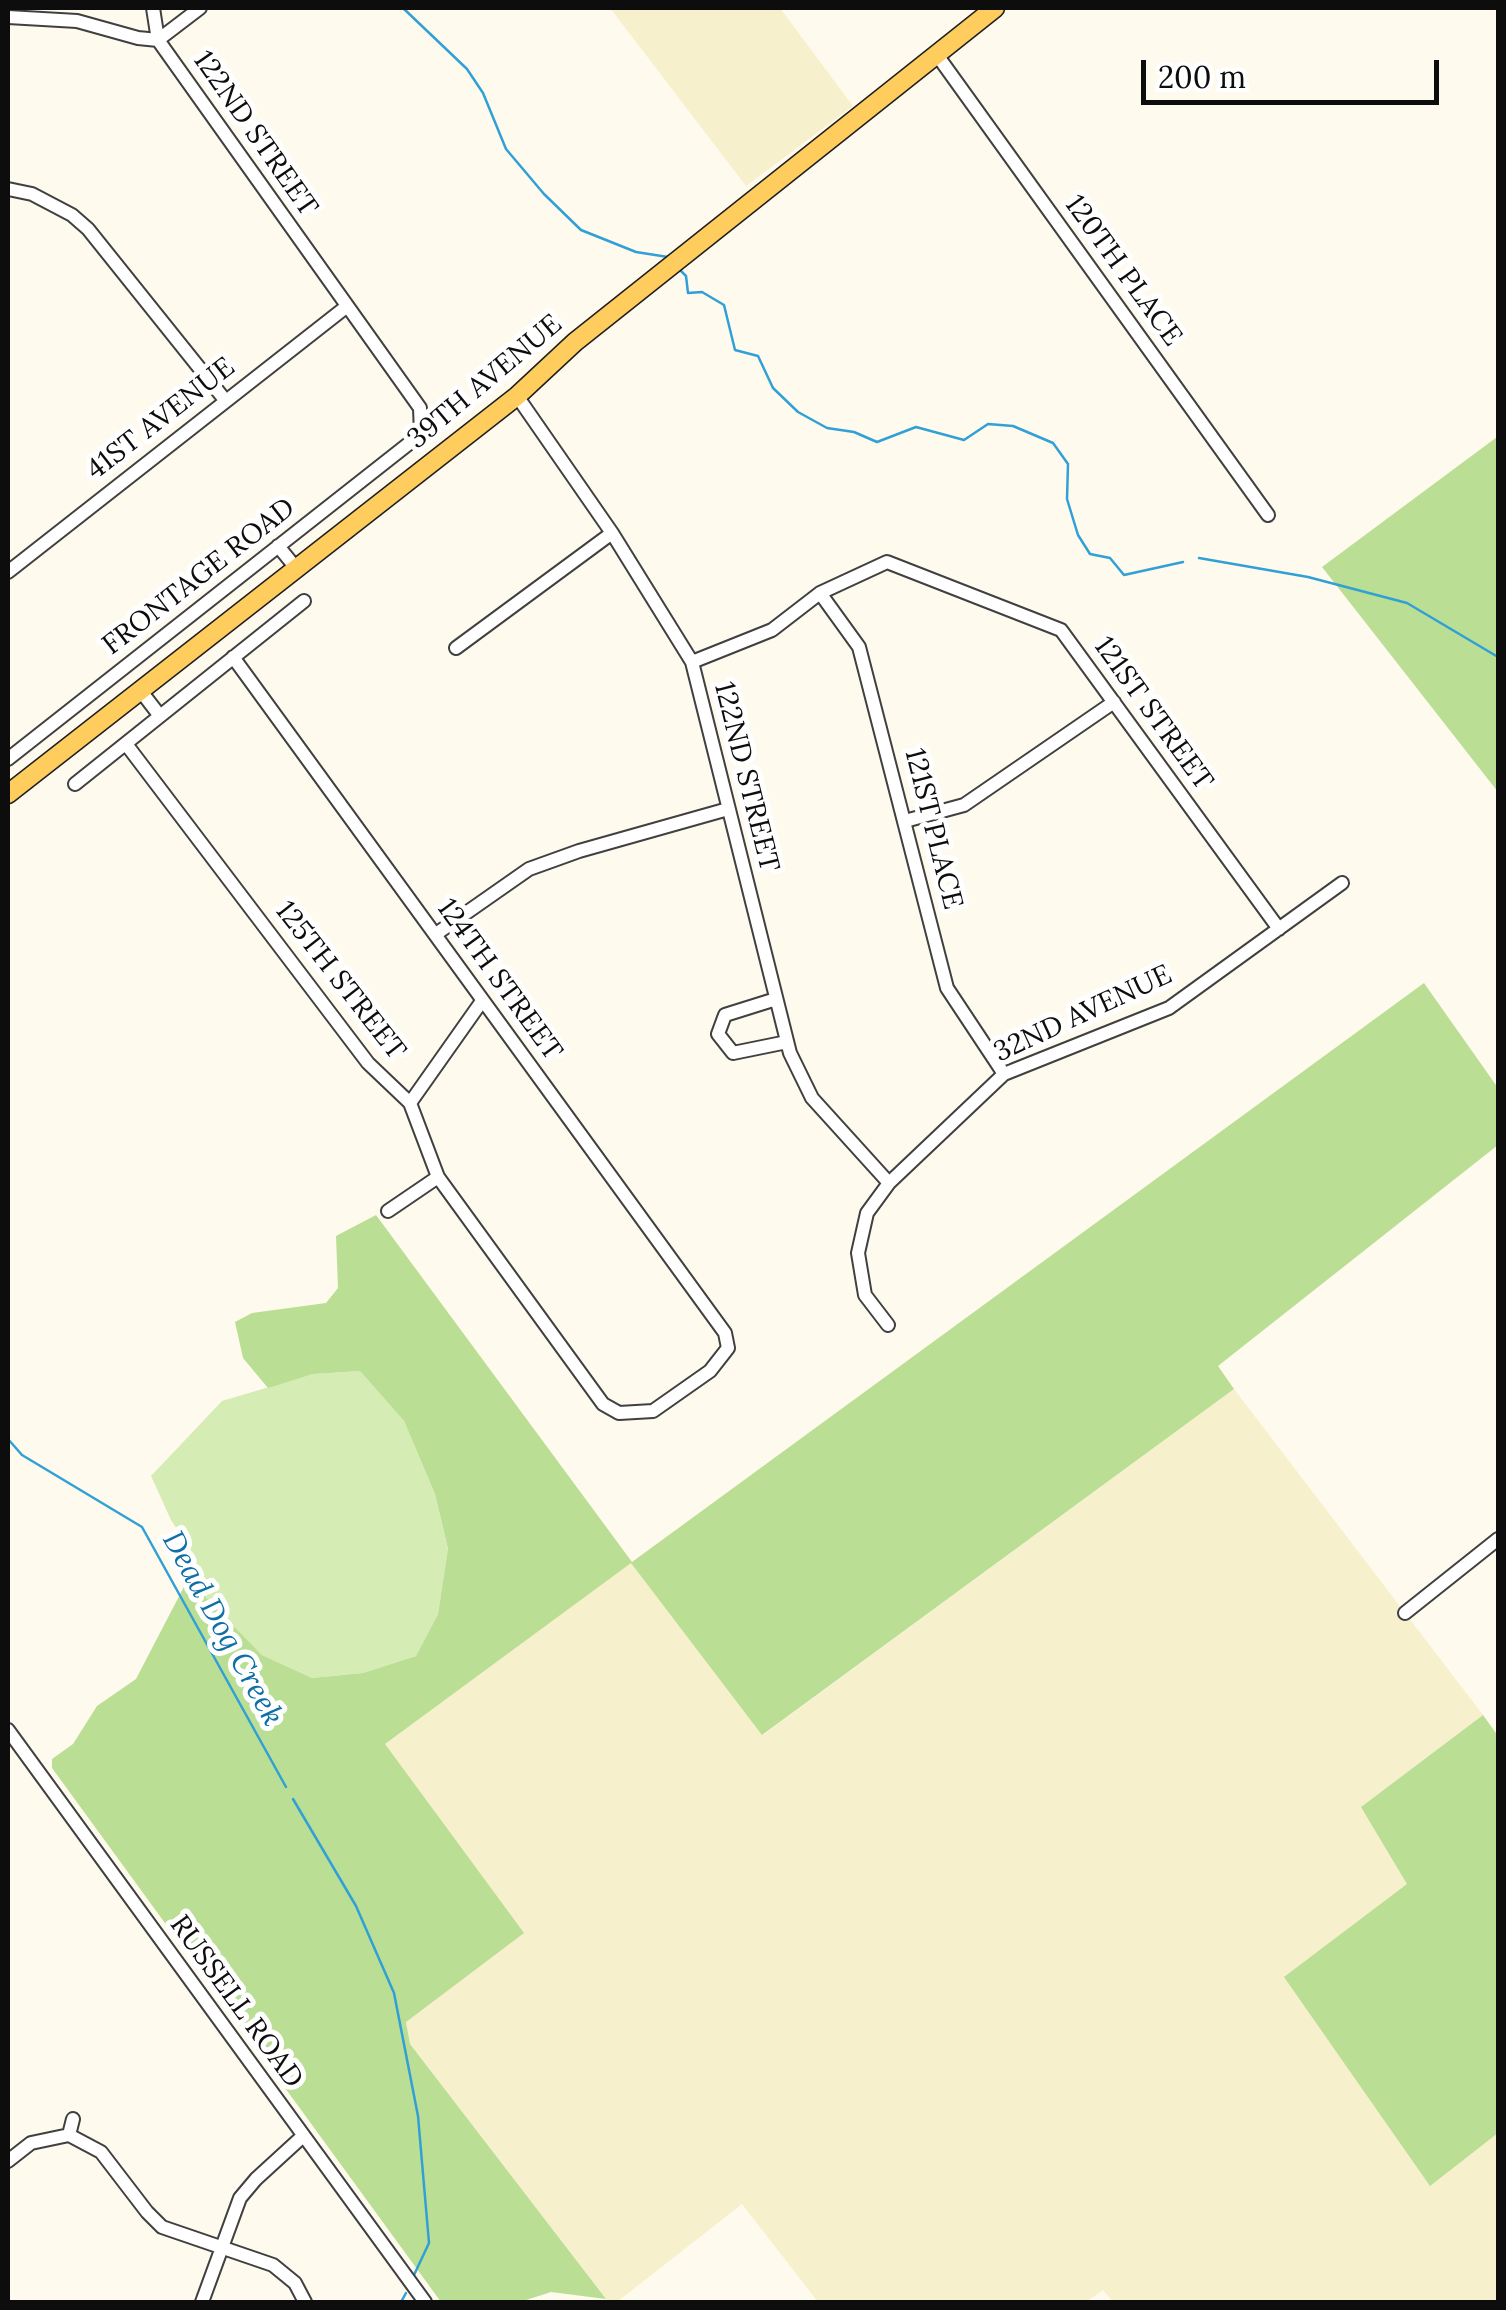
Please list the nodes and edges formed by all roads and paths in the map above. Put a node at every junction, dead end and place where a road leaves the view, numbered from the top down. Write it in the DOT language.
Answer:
graph roads {
  1 [pos="154,8"];
  2 [pos="200,8"];
  3 [pos="995,8"];
  4 [pos="8,17"];
  5 [pos="158,40"];
  6 [pos="937,55"];
  7 [pos="8,189"];
  8 [pos="346,307"];
  9 [pos="517,396"];
  10 [pos="225,400"];
  11 [pos="421,434"];
  12 [pos="1268,515"];
  13 [pos="612,533"];
  14 [pos="278,546"];
  15 [pos="296,568"];
  16 [pos="8,572"];
  17 [pos="820,592"];
  18 [pos="304,601"];
  19 [pos="456,648"];
  20 [pos="233,657"];
  21 [pos="692,662"];
  22 [pos="140,690"];
  23 [pos="1114,702"];
  24 [pos="160,716"];
  25 [pos="126,744"];
  26 [pos="8,759"];
  27 [pos="74,784"];
  28 [pos="8,794"];
  29 [pos="728,809"];
  30 [pos="906,821"];
  31 [pos="1342,883"];
  32 [pos="1278,929"];
  33 [pos="436,934"];
  34 [pos="776,999"];
  35 [pos="482,1001"];
  36 [pos="787,1042"];
  37 [pos="1004,1074"];
  38 [pos="410,1103"];
  39 [pos="438,1177"];
  40 [pos="889,1183"];
  41 [pos="388,1210"];
  42 [pos="888,1325"];
  43 [pos="603,1404"];
  44 [pos="1498,1539"];
  45 [pos="1405,1614"];
  46 [pos="8,1730"];
  47 [pos="73,2119"];
  48 [pos="69,2135"];
  49 [pos="304,2136"];
  50 [pos="8,2160"];
  51 [pos="223,2246"];
  52 [pos="202,2302"];
  53 [pos="305,2302"];
  54 [pos="424,2302"];
  1 -- 5 [label="street, 122ND STREET"];
  2 -- 5 [label="street"];
  3 -- 6 [label="main road, 39TH AVENUE"];
  4 -- 5 [label="street"];
  5 -- 8 [label="street, 122ND STREET"];
  6 -- 9 [label="main road, 39TH AVENUE"];
  6 -- 12 [label="street, 120TH PLACE"];
  7 -- 10 [label="street"];
  8 -- 10 [label="street, 41ST AVENUE"];
  8 -- 11 [label="street, 122ND STREET"];
  9 -- 13 [label="street, 122ND STREET"];
  9 -- 15 [label="main road, 39TH AVENUE"];
  10 -- 16 [label="street, 41ST AVENUE"];
  11 -- 14 [label="street, FRONTAGE ROAD"];
  13 -- 19 [label="street"];
  13 -- 21 [label="street, 122ND STREET"];
  14 -- 15 [label="street"];
  14 -- 26 [label="street, FRONTAGE ROAD"];
  15 -- 22 [label="main road, 39TH AVENUE"];
  17 -- 21 [label="street"];
  17 -- 23 [label="street, 121ST STREET"];
  17 -- 30 [label="street, 121ST PLACE"];
  18 -- 20 [label="street"];
  20 -- 24 [label="street"];
  20 -- 33 [label="street, 124TH STREET"];
  21 -- 29 [label="street, 122ND STREET"];
  22 -- 24 [label="street"];
  22 -- 28 [label="main road, 39TH AVENUE"];
  23 -- 30 [label="street"];
  23 -- 32 [label="street, 121ST STREET"];
  24 -- 25 [label="street"];
  25 -- 27 [label="street"];
  25 -- 38 [label="street, 125TH STREET"];
  29 -- 33 [label="street"];
  29 -- 34 [label="street, 122ND STREET"];
  30 -- 37 [label="street, 121ST PLACE"];
  31 -- 32 [label="street, 32ND AVENUE"];
  32 -- 37 [label="street, 32ND AVENUE"];
  33 -- 35 [label="street, 124TH STREET"];
  34 -- 36 [label="street, 122ND STREET"];
  34 -- 36 [label="street"];
  35 -- 38 [label="street"];
  35 -- 43 [label="street, 124TH STREET"];
  36 -- 40 [label="street, 122ND STREET"];
  37 -- 40 [label="street, 32ND AVENUE"];
  38 -- 39 [label="street, 125TH STREET"];
  39 -- 41 [label="street"];
  39 -- 43 [label="street, 125TH STREET"];
  40 -- 42 [label="street, 32ND AVENUE"];
  44 -- 45 [label="street"];
  46 -- 49 [label="street, RUSSELL ROAD"];
  47 -- 48 [label="street"];
  48 -- 50 [label="street"];
  48 -- 51 [label="street"];
  49 -- 51 [label="street"];
  49 -- 54 [label="street, RUSSELL ROAD"];
  51 -- 52 [label="street"];
  51 -- 53 [label="street"];
}
